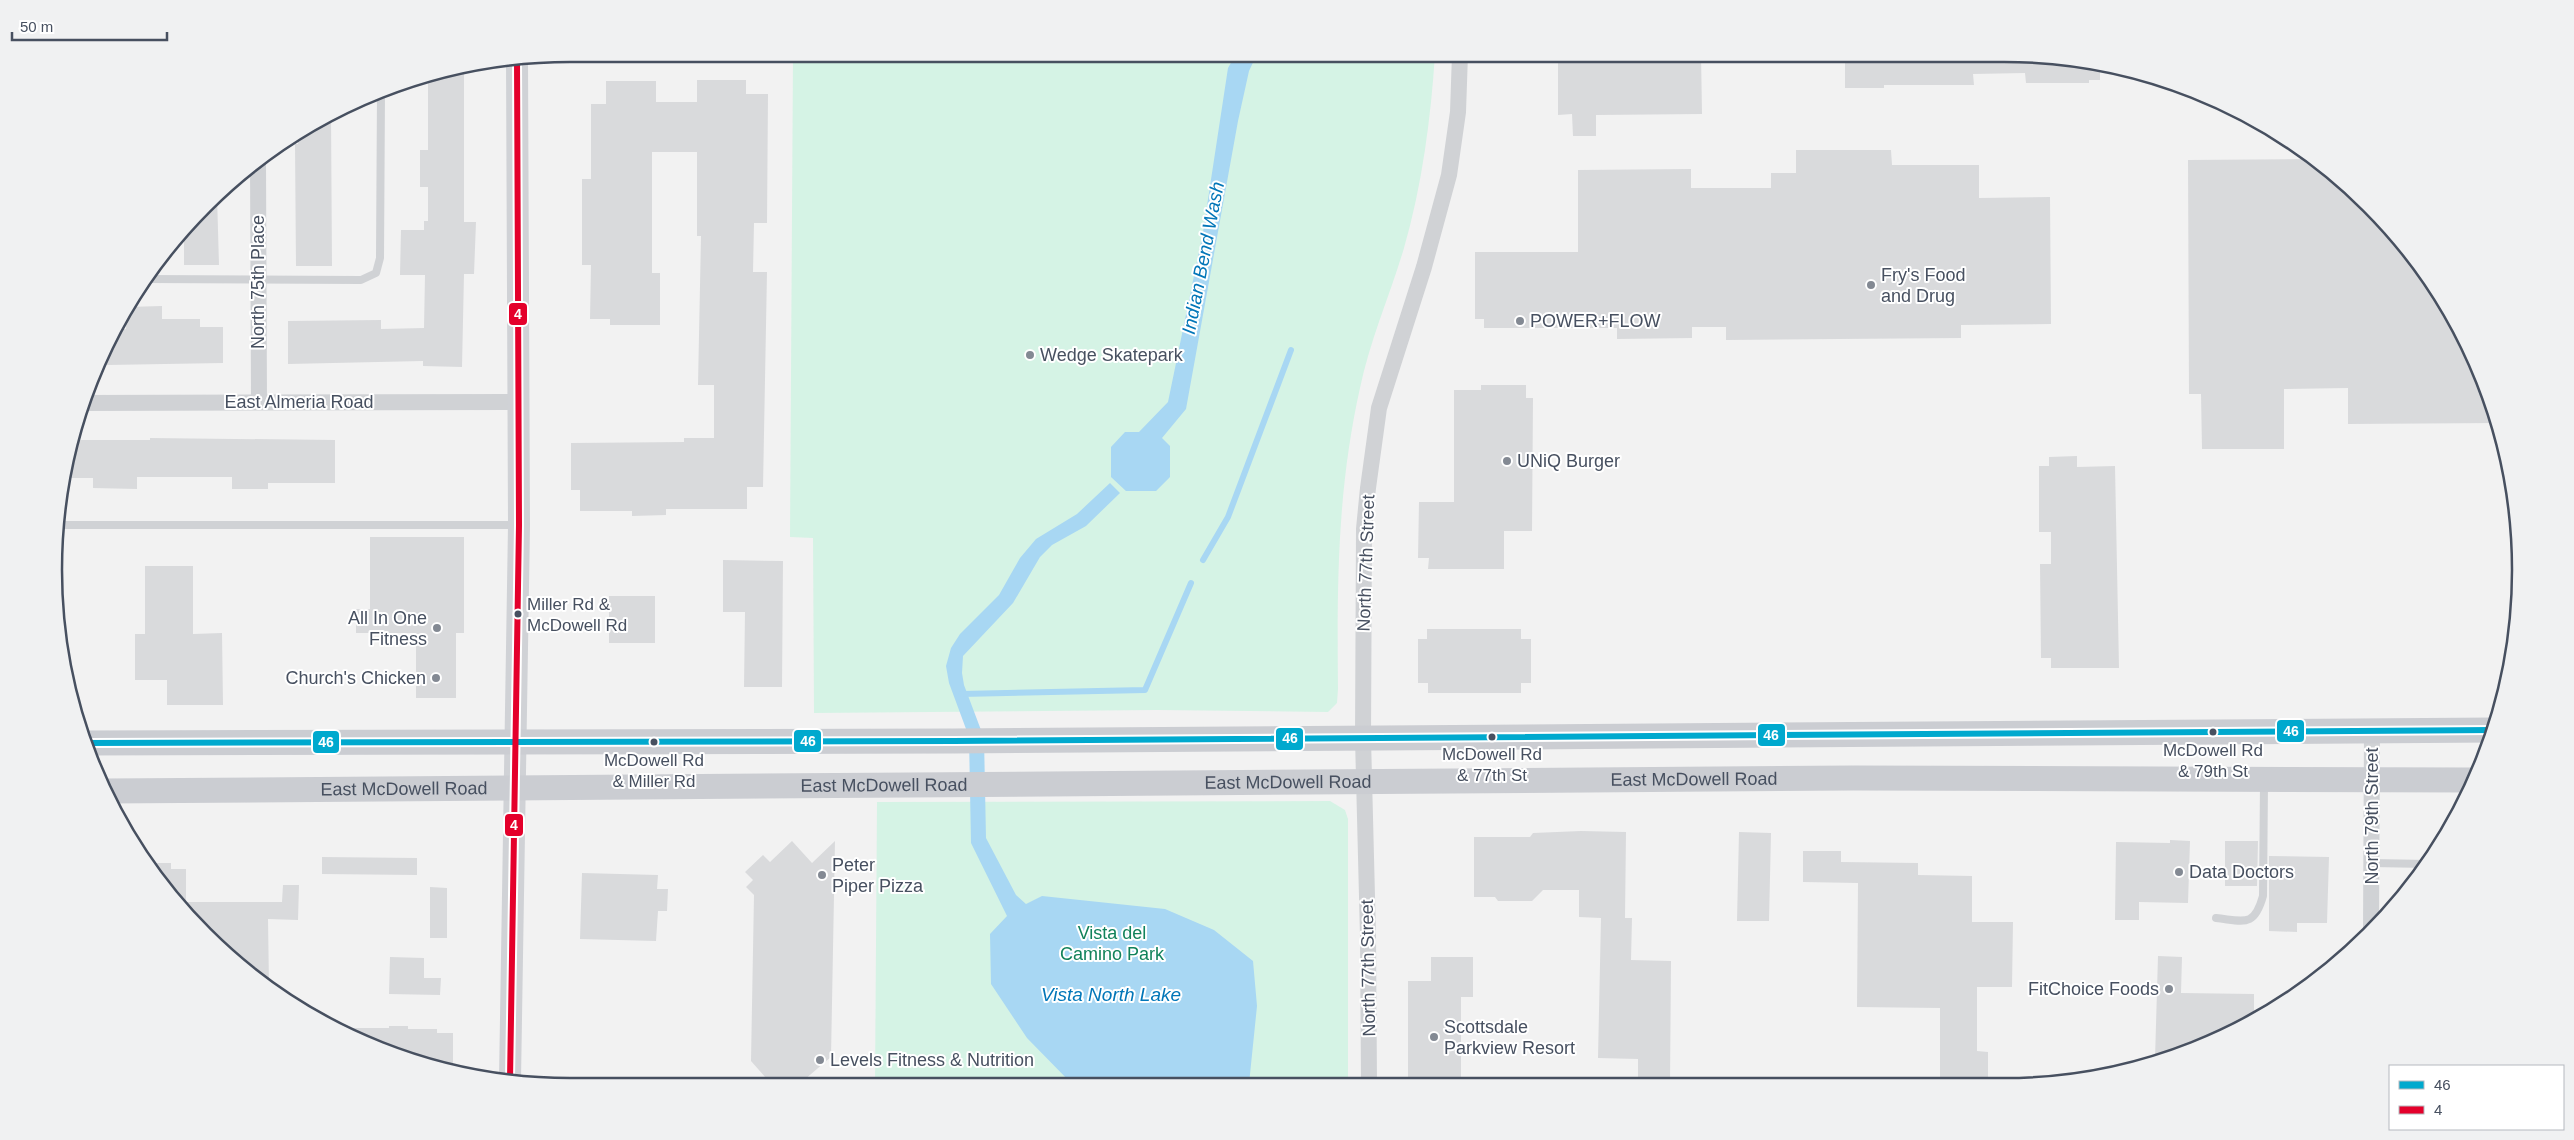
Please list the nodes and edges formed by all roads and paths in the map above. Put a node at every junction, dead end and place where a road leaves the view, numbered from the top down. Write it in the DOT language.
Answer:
graph roads {
  1 [pos="1460,62"];
  2 [pos="517,66"];
  3 [pos="380,99"];
  4 [pos="258,169"];
  5 [pos="154,279"];
  6 [pos="258,281"];
  7 [pos="258,402"];
  8 [pos="517,402"];
  9 [pos="91,403"];
  10 [pos="65,525"];
  11 [pos="519,525"];
  12 [pos="2486,730"];
  13 [pos="2372,732"];
  14 [pos="1363,738"];
  15 [pos="516,742"];
  16 [pos="93,744"];
  17 [pos="2264,780"];
  18 [pos="2373,780"];
  19 [pos="2466,780"];
  20 [pos="1364,782"];
  21 [pos="516,788"];
  22 [pos="114,791"];
  23 [pos="2372,863"];
  24 [pos="2418,864"];
  25 [pos="2216,918"];
  26 [pos="2371,921"];
  27 [pos="510,1074"];
  28 [pos="1369,1078"];
  1 -- 14 [label="street, North 77th Street"];
  2 -- 8 [label="street"];
  3 -- 6 [label="lane"];
  4 -- 6 [label="street, North 75th Place"];
  5 -- 6 [label="lane"];
  6 -- 7 [label="street, North 75th Place"];
  7 -- 8 [label="street, East Almeria Road"];
  7 -- 9 [label="street, East Almeria Road"];
  8 -- 11 [label="street"];
  10 -- 11 [label="lane"];
  11 -- 15 [label="street"];
  12 -- 13 [label="main road"];
  13 -- 14 [label="main road"];
  13 -- 18 [label="street, North 79th Street"];
  14 -- 15 [label="main road"];
  14 -- 20 [label="street, North 77th Street"];
  15 -- 16 [label="main road"];
  15 -- 21 [label="street"];
  17 -- 18 [label="main road, East McDowell Road"];
  17 -- 20 [label="main road, East McDowell Road"];
  17 -- 25 [label="lane"];
  18 -- 19 [label="main road, East McDowell Road"];
  18 -- 23 [label="street, North 79th Street"];
  20 -- 21 [label="main road, East McDowell Road"];
  20 -- 28 [label="street, North 77th Street"];
  21 -- 22 [label="main road, East McDowell Road"];
  21 -- 27 [label="street"];
  23 -- 24 [label="lane"];
  23 -- 26 [label="street, North 79th Street"];
}
